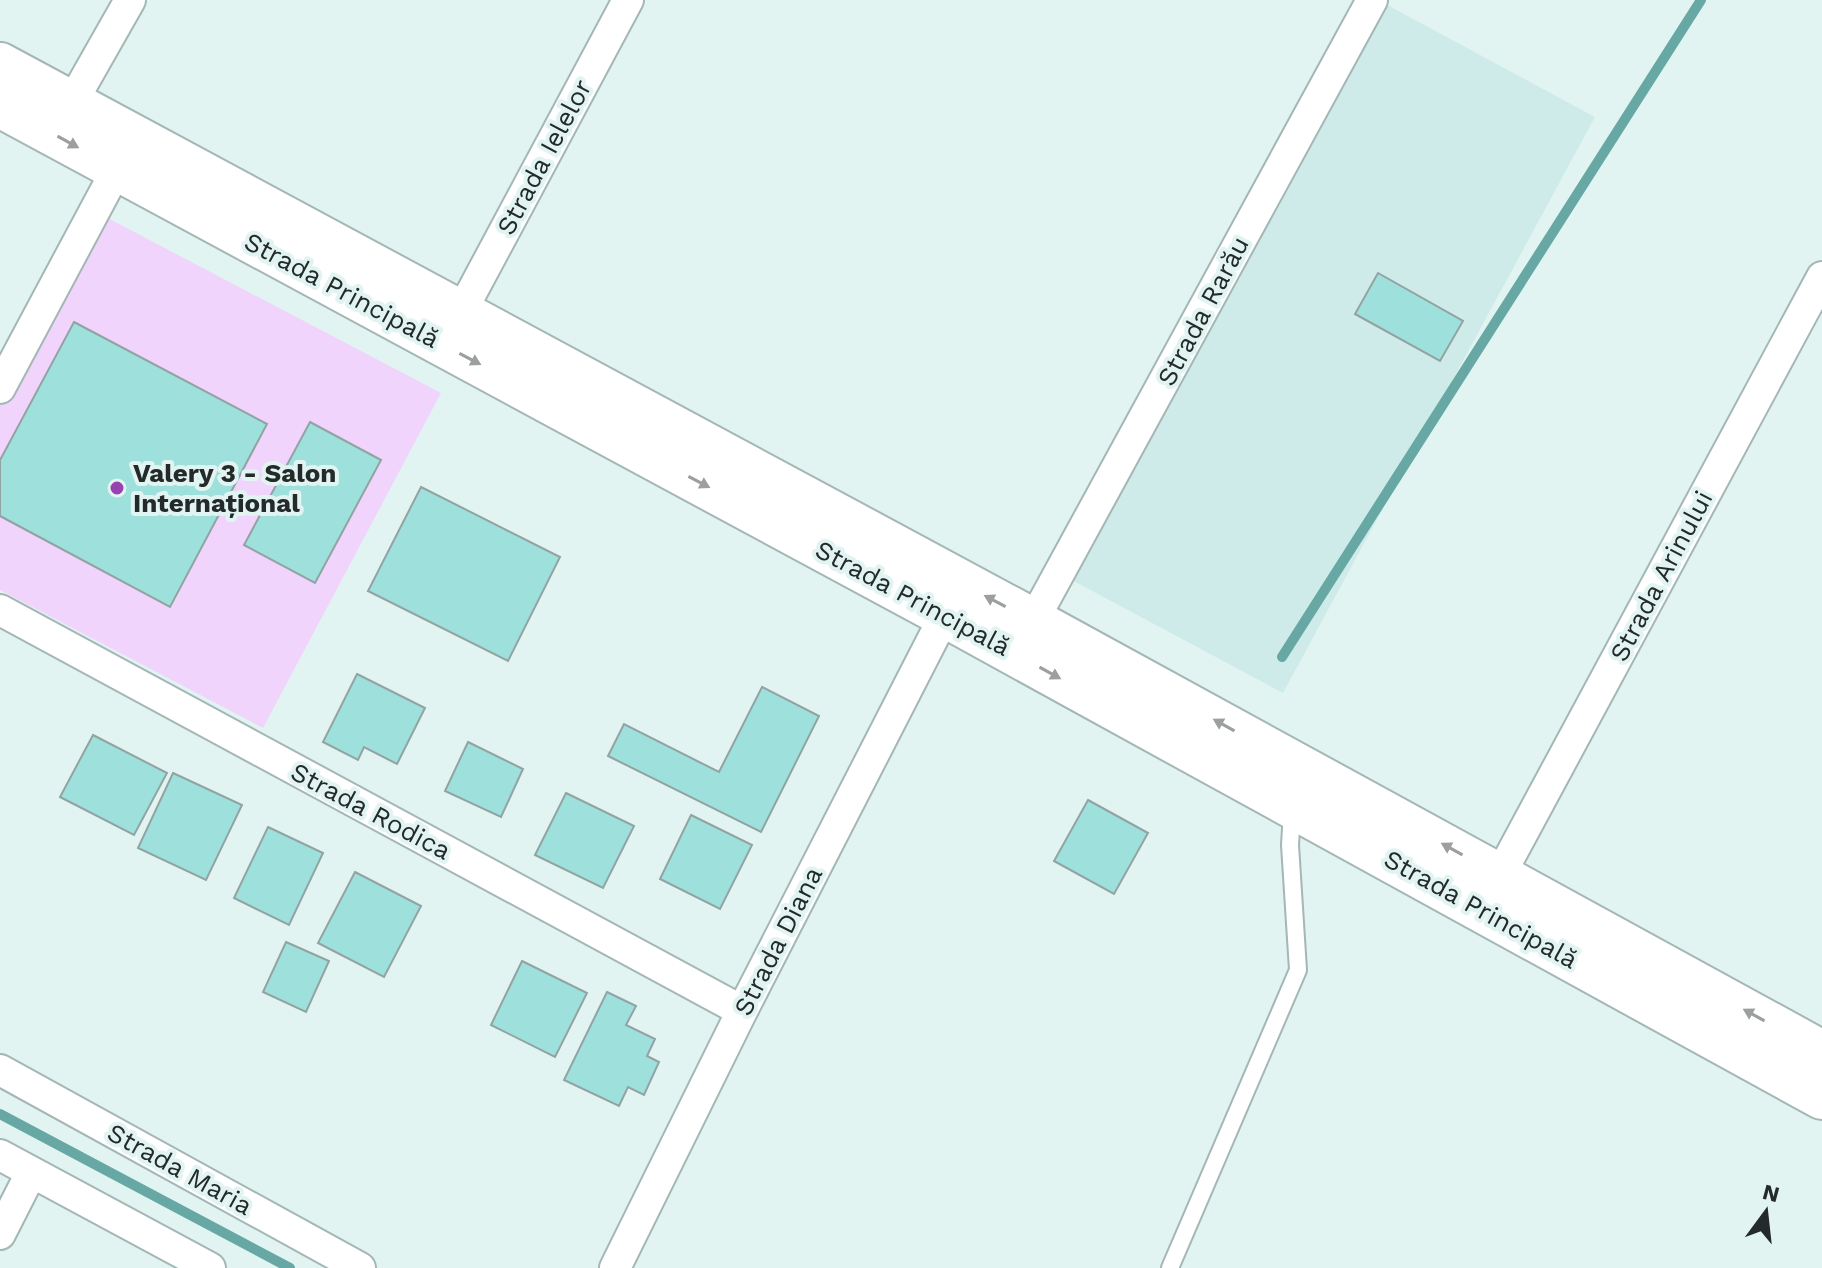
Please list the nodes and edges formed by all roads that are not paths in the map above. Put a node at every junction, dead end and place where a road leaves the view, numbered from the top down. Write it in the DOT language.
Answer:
graph roads {
  1 [pos="130,0"];
  2 [pos="628,0"];
  3 [pos="1372,0"];
  4 [pos="0,65"];
  5 [pos="71,104"];
  6 [pos="0,105"];
  7 [pos="117,169"];
  8 [pos="1822,277"];
  9 [pos="460,314"];
  10 [pos="0,388"];
  11 [pos="0,610"];
  12 [pos="945,615"];
  13 [pos="1033,621"];
  14 [pos="1292,805"];
  15 [pos="1500,875"];
  16 [pos="742,1011"];
  17 [pos="1822,1053"];
  18 [pos="0,1070"];
  19 [pos="1822,1097"];
  20 [pos="0,1155"];
  21 [pos="31,1173"];
  22 [pos="0,1234"];
  23 [pos="210,1268"];
  24 [pos="360,1268"];
  25 [pos="615,1268"];
  26 [pos="1170,1268"];
  1 -- 5 [label="street"];
  2 -- 9 [label="street, Strada Ielelor"];
  3 -- 13 [label="street, Strada Rarău"];
  4 -- 5 [label="main road, Strada Principală"];
  5 -- 9 [label="main road, Strada Principală"];
  6 -- 7 [label="main road, Strada Principală, one-way"];
  7 -- 10 [label="street"];
  7 -- 12 [label="main road, Strada Principală, one-way"];
  8 -- 15 [label="street, Strada Arinului"];
  13 -- 9 [label="main road, Strada Principală, one-way"];
  11 -- 16 [label="street, Strada Rodica"];
  12 -- 14 [label="main road, Strada Principală, one-way"];
  12 -- 16 [label="street, Strada Diana"];
  15 -- 13 [label="main road, Strada Principală, one-way"];
  14 -- 19 [label="main road, Strada Principală"];
  14 -- 26 [label="lane"];
  17 -- 15 [label="main road, Strada Principală, one-way"];
  16 -- 25 [label="street, Strada Diana"];
  18 -- 24 [label="street, Strada Maria"];
  20 -- 21 [label="street"];
  21 -- 22 [label="street"];
  21 -- 23 [label="street"];
}
